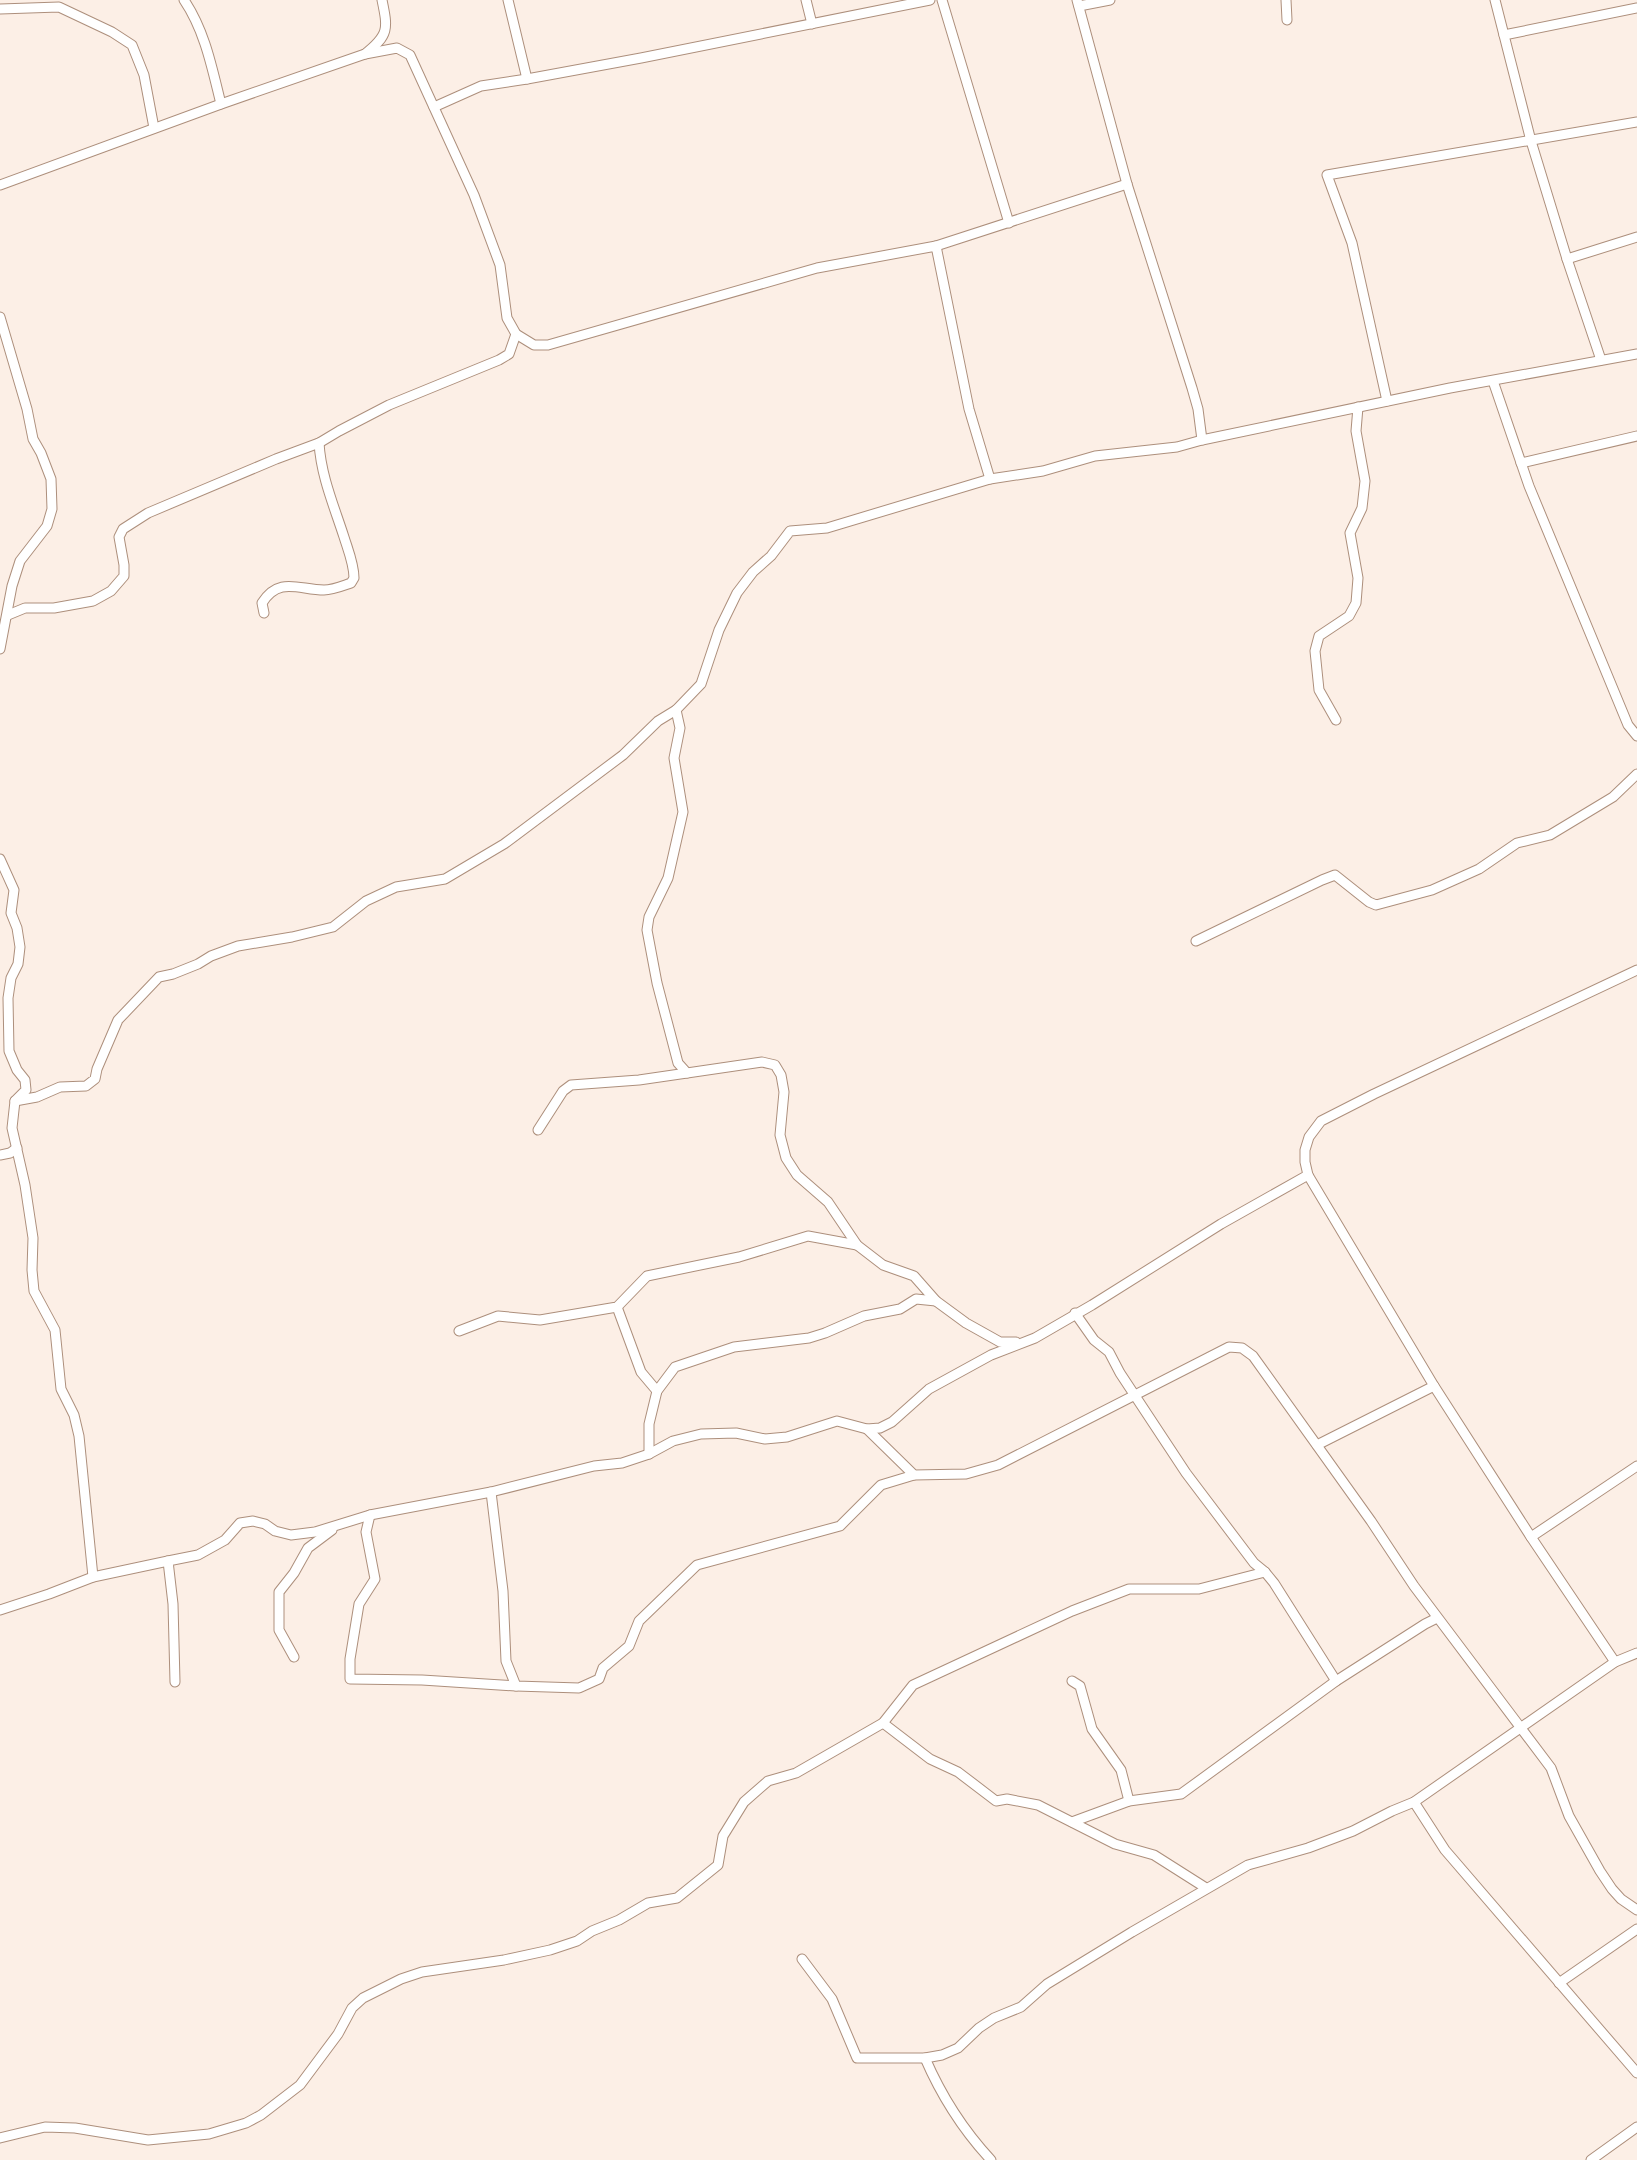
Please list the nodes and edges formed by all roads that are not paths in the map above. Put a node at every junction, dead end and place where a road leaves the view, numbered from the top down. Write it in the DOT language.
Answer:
graph roads {
  1 [pos="184,0"];
  2 [pos="382,0"];
  3 [pos="508,0"];
  4 [pos="806,0"];
  5 [pos="930,0"];
  6 [pos="942,0"];
  7 [pos="1110,0"];
  8 [pos="1286,0"];
  9 [pos="1495,0"];
  10 [pos="1078,3"];
  11 [pos="1637,8"];
  12 [pos="0,9"];
  13 [pos="1287,20"];
  14 [pos="812,24"];
  15 [pos="1504,35"];
  16 [pos="365,54"];
  17 [pos="527,80"];
  18 [pos="221,104"];
  19 [pos="434,107"];
  20 [pos="1637,122"];
  21 [pos="154,128"];
  22 [pos="1531,141"];
  23 [pos="1127,184"];
  24 [pos="0,185"];
  25 [pos="1009,223"];
  26 [pos="1637,237"];
  27 [pos="936,246"];
  28 [pos="1567,259"];
  29 [pos="0,318"];
  30 [pos="516,334"];
  31 [pos="1637,354"];
  32 [pos="1601,360"];
  33 [pos="1493,381"];
  34 [pos="1387,401"];
  35 [pos="1358,407"];
  36 [pos="1637,436"];
  37 [pos="1202,440"];
  38 [pos="319,444"];
  39 [pos="1521,463"];
  40 [pos="990,479"];
  41 [pos="264,613"];
  42 [pos="8,615"];
  43 [pos="0,649"];
  44 [pos="676,710"];
  45 [pos="1336,720"];
  46 [pos="1637,736"];
  47 [pos="1637,774"];
  48 [pos="0,859"];
  49 [pos="1196,941"];
  50 [pos="1637,970"];
  51 [pos="687,1073"];
  52 [pos="16,1101"];
  53 [pos="538,1130"];
  54 [pos="17,1148"];
  55 [pos="0,1154"];
  56 [pos="1308,1175"];
  57 [pos="857,1245"];
  58 [pos="936,1301"];
  59 [pos="617,1307"];
  60 [pos="1075,1314"];
  61 [pos="459,1331"];
  62 [pos="1022,1342"];
  63 [pos="1434,1386"];
  64 [pos="657,1391"];
  65 [pos="1135,1394"];
  66 [pos="867,1429"];
  67 [pos="1317,1445"];
  68 [pos="649,1454"];
  69 [pos="1637,1466"];
  70 [pos="914,1475"];
  71 [pos="491,1492"];
  72 [pos="370,1515"];
  73 [pos="336,1527"];
  74 [pos="1531,1538"];
  75 [pos="168,1561"];
  76 [pos="1265,1572"];
  77 [pos="93,1577"];
  78 [pos="0,1610"];
  79 [pos="1437,1618"];
  80 [pos="1637,1653"];
  81 [pos="294,1657"];
  82 [pos="1614,1662"];
  83 [pos="1072,1681"];
  84 [pos="1336,1681"];
  85 [pos="175,1682"];
  86 [pos="516,1686"];
  87 [pos="883,1723"];
  88 [pos="1520,1728"];
  89 [pos="1129,1801"];
  90 [pos="1414,1802"];
  91 [pos="1072,1822"];
  92 [pos="1206,1888"];
  93 [pos="1637,1910"];
  94 [pos="1637,1929"];
  95 [pos="802,1959"];
  96 [pos="1560,1983"];
  97 [pos="925,2058"];
  98 [pos="1637,2073"];
  99 [pos="1637,2128"];
  100 [pos="0,2138"];
  101 [pos="991,2160"];
  102 [pos="1591,2160"];
  1 -- 18 [label="street"];
  2 -- 16 [label="street"];
  3 -- 17 [label="street"];
  4 -- 14 [label="street"];
  5 -- 14 [label="street"];
  6 -- 25 [label="street"];
  7 -- 10 [label="street"];
  8 -- 13 [label="street"];
  9 -- 15 [label="street"];
  10 -- 23 [label="street"];
  11 -- 15 [label="street"];
  12 -- 21 [label="street"];
  14 -- 17 [label="street"];
  15 -- 22 [label="street"];
  16 -- 18 [label="street"];
  16 -- 19 [label="street"];
  17 -- 19 [label="street"];
  18 -- 21 [label="street"];
  19 -- 30 [label="street"];
  20 -- 22 [label="street"];
  21 -- 24 [label="street"];
  22 -- 28 [label="street"];
  22 -- 34 [label="street"];
  23 -- 25 [label="street"];
  23 -- 37 [label="street"];
  25 -- 27 [label="street"];
  26 -- 28 [label="street"];
  27 -- 30 [label="street"];
  27 -- 40 [label="street"];
  28 -- 32 [label="street"];
  29 -- 42 [label="street"];
  30 -- 38 [label="street"];
  31 -- 32 [label="street"];
  32 -- 33 [label="street"];
  33 -- 34 [label="street"];
  33 -- 39 [label="street"];
  34 -- 35 [label="street"];
  35 -- 37 [label="street"];
  35 -- 45 [label="street"];
  36 -- 39 [label="street"];
  37 -- 40 [label="street"];
  38 -- 41 [label="street"];
  38 -- 42 [label="street"];
  39 -- 46 [label="street"];
  40 -- 44 [label="street"];
  42 -- 43 [label="street"];
  44 -- 51 [label="street"];
  44 -- 52 [label="street"];
  47 -- 49 [label="street"];
  48 -- 52 [label="street"];
  50 -- 56 [label="street"];
  51 -- 53 [label="street"];
  51 -- 57 [label="street"];
  52 -- 54 [label="street"];
  54 -- 55 [label="street"];
  54 -- 77 [label="street"];
  56 -- 60 [label="street"];
  56 -- 63 [label="street"];
  57 -- 58 [label="street"];
  57 -- 59 [label="street"];
  58 -- 62 [label="street"];
  58 -- 64 [label="street"];
  59 -- 61 [label="street"];
  59 -- 64 [label="street"];
  60 -- 62 [label="street"];
  60 -- 65 [label="street"];
  62 -- 66 [label="street"];
  63 -- 67 [label="street"];
  63 -- 74 [label="street"];
  64 -- 68 [label="street"];
  65 -- 67 [label="street"];
  65 -- 70 [label="street"];
  65 -- 76 [label="street"];
  66 -- 68 [label="street"];
  66 -- 70 [label="street"];
  67 -- 79 [label="street"];
  68 -- 71 [label="street"];
  69 -- 74 [label="street"];
  70 -- 86 [label="street"];
  71 -- 72 [label="street"];
  71 -- 86 [label="street"];
  72 -- 73 [label="street"];
  72 -- 86 [label="street"];
  73 -- 75 [label="street"];
  73 -- 81 [label="street"];
  74 -- 82 [label="street"];
  75 -- 77 [label="street"];
  75 -- 85 [label="street"];
  76 -- 84 [label="street"];
  76 -- 87 [label="street"];
  77 -- 78 [label="street"];
  79 -- 84 [label="street"];
  79 -- 88 [label="street"];
  80 -- 82 [label="street"];
  82 -- 88 [label="street"];
  83 -- 89 [label="street"];
  84 -- 89 [label="street"];
  87 -- 91 [label="street"];
  87 -- 100 [label="street"];
  88 -- 90 [label="street"];
  88 -- 93 [label="street"];
  89 -- 91 [label="street"];
  90 -- 92 [label="street"];
  90 -- 96 [label="street"];
  91 -- 92 [label="street"];
  92 -- 97 [label="street"];
  94 -- 96 [label="street"];
  95 -- 97 [label="street"];
  96 -- 98 [label="street"];
  97 -- 101 [label="street"];
  99 -- 102 [label="street"];
}
